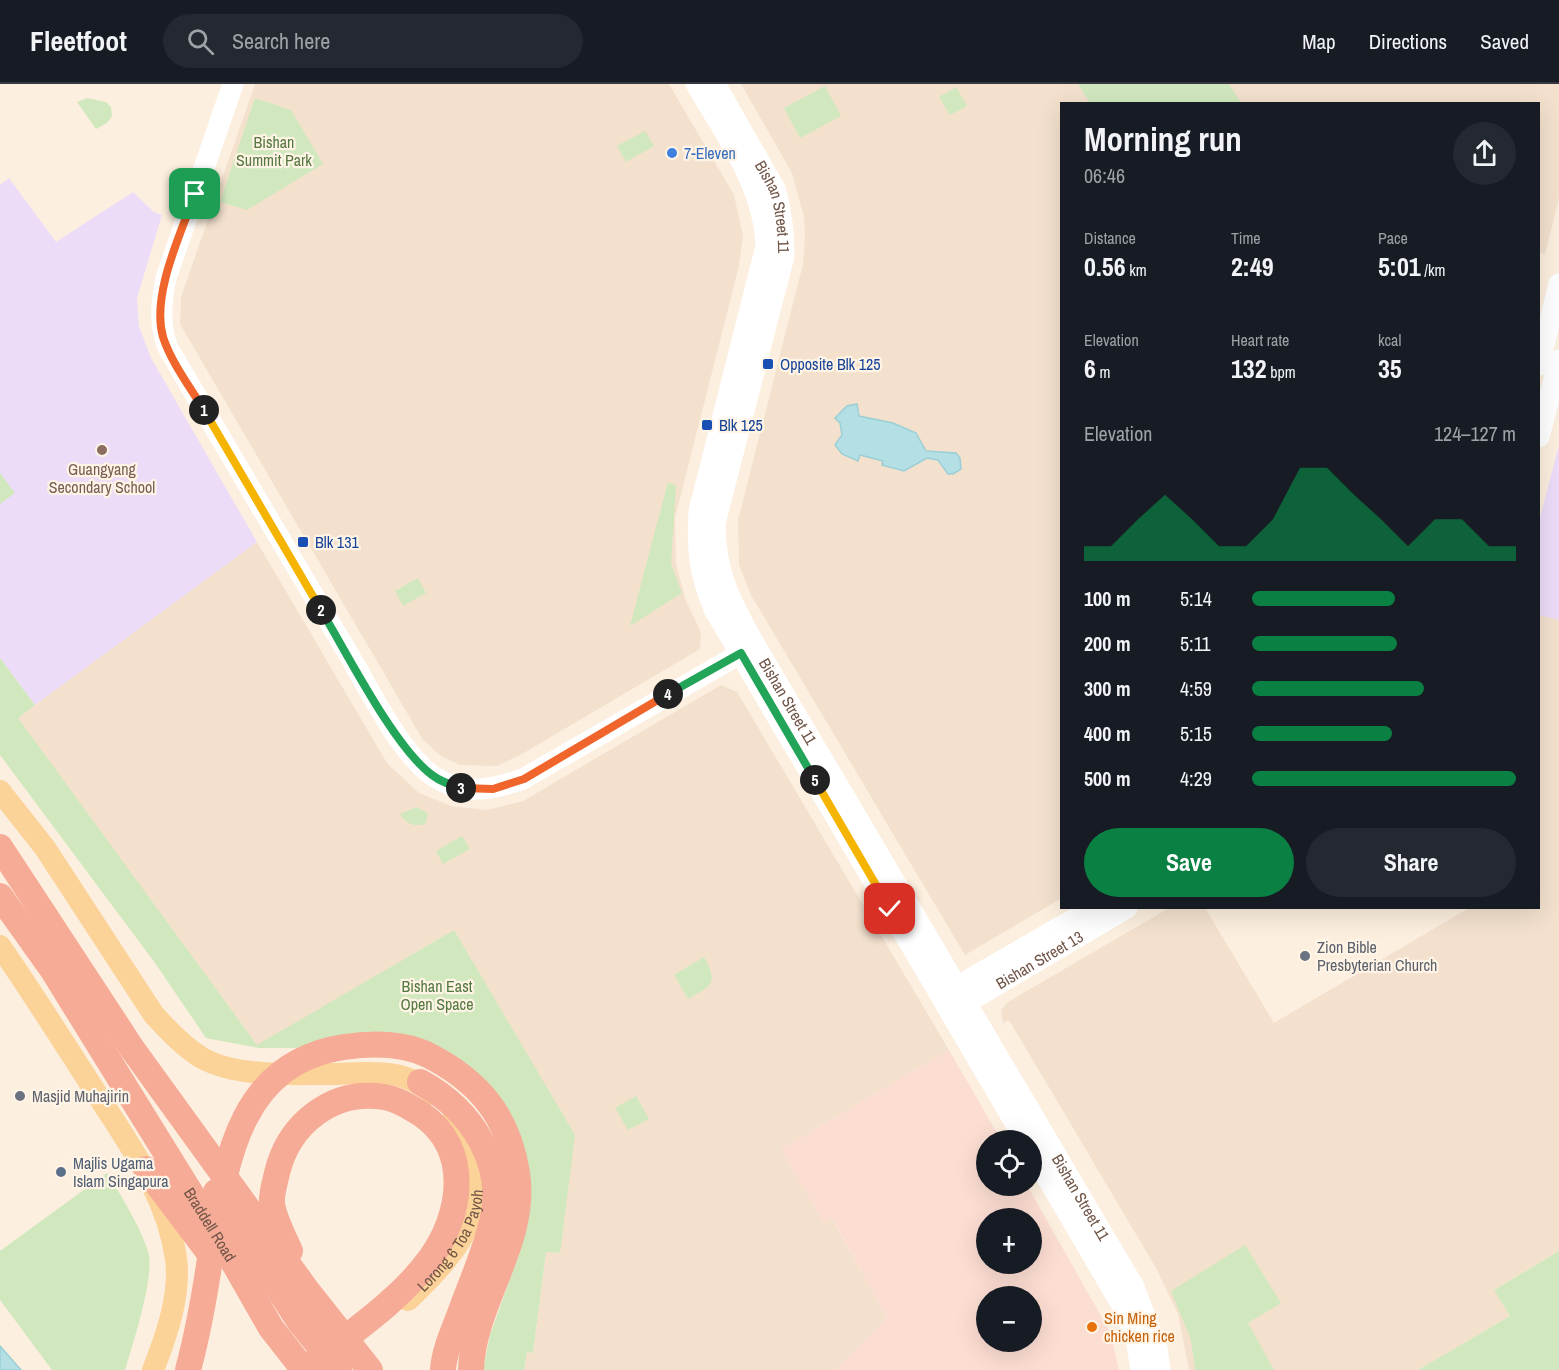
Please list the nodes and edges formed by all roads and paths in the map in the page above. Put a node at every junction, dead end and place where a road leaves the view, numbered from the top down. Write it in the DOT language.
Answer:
graph roads {
  1 [pos="233,84"];
  2 [pos="696,84"];
  3 [pos="715,84"];
  4 [pos="1559,284"];
  5 [pos="1559,360"];
  6 [pos="1540,362"];
  7 [pos="1540,433"];
  8 [pos="748,649"];
  9 [pos="0,791"];
  10 [pos="0,847"];
  11 [pos="0,896"];
  12 [pos="1091,909"];
  13 [pos="1125,909"];
  14 [pos="0,946"];
  15 [pos="954,1000"];
  16 [pos="132,1047"];
  17 [pos="420,1082"];
  18 [pos="1020,1130"];
  19 [pos="146,1169"];
  20 [pos="1042,1169"];
  21 [pos="306,1289"];
  22 [pos="397,1302"];
  23 [pos="271,1329"];
  24 [pos="153,1370"];
  25 [pos="188,1370"];
  26 [pos="304,1370"];
  27 [pos="324,1370"];
  28 [pos="339,1370"];
  29 [pos="370,1370"];
  30 [pos="443,1370"];
  31 [pos="471,1370"];
  32 [pos="1141,1370"];
  33 [pos="1160,1370"];
  1 -- 8 [label="street"];
  2 -- 8 [label="street, Bishan Street 11"];
  3 -- 8 [label="street, Bishan Street 11"];
  4 -- 6 [label="street"];
  5 -- 7 [label="street"];
  8 -- 15 [label="street, Bishan Street 11"];
  9 -- 17 [label="main road"];
  10 -- 16 [label="highway, Braddell Road"];
  11 -- 23 [label="highway, Braddell Road"];
  12 -- 15 [label="street, Bishan Street 13"];
  13 -- 15 [label="street, Bishan Street 13"];
  14 -- 19 [label="main road"];
  15 -- 18 [label="street, Bishan Street 11"];
  15 -- 33 [label="street, Bishan Street 11"];
  16 -- 21 [label="highway, Braddell Road"];
  16 -- 28 [label="highway, Braddell Road"];
  17 -- 22 [label="main road, Lorong 6 Toa Payoh"];
  17 -- 30 [label="highway"];
  19 -- 23 [label="highway"];
  19 -- 24 [label="main road"];
  20 -- 32 [label="street, Bishan Street 11"];
  21 -- 22 [label="highway"];
  21 -- 29 [label="highway, Braddell Road"];
  22 -- 26 [label="highway"];
  22 -- 27 [label="main road, Lorong 6 Toa Payoh"];
  23 -- 26 [label="highway, Braddell Road"];
  25 -- 31 [label="highway"];
}
